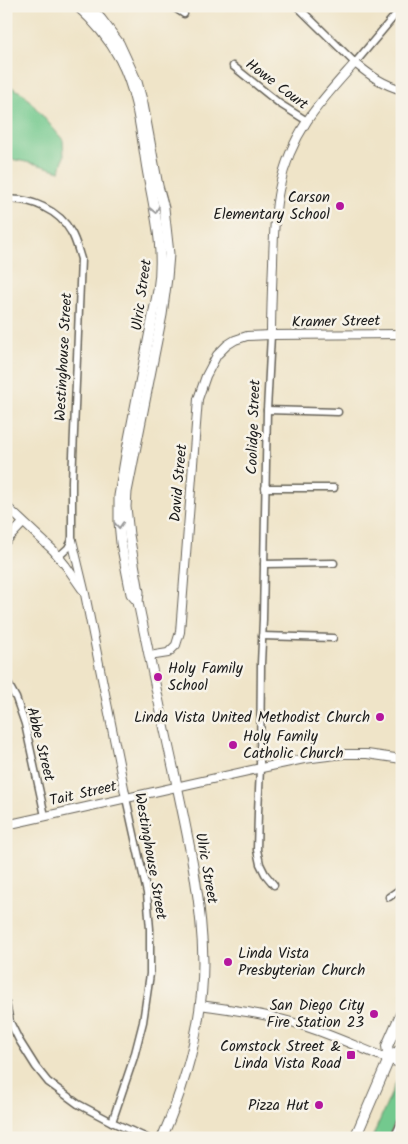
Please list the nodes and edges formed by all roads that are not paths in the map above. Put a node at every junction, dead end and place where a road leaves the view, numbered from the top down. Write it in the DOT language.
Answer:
graph roads {
  1 [pos="77,6"];
  2 [pos="89,6"];
  3 [pos="172,6"];
  4 [pos="297,6"];
  5 [pos="402,6"];
  6 [pos="184,14"];
  7 [pos="355,62"];
  8 [pos="233,66"];
  9 [pos="402,90"];
  10 [pos="306,121"];
  11 [pos="6,200"];
  12 [pos="402,334"];
  13 [pos="271,335"];
  14 [pos="267,410"];
  15 [pos="338,412"];
  16 [pos="265,488"];
  17 [pos="334,488"];
  18 [pos="6,506"];
  19 [pos="23,524"];
  20 [pos="72,540"];
  21 [pos="6,541"];
  22 [pos="58,557"];
  23 [pos="334,563"];
  24 [pos="264,564"];
  25 [pos="85,594"];
  26 [pos="138,602"];
  27 [pos="262,636"];
  28 [pos="333,638"];
  29 [pos="149,656"];
  30 [pos="6,680"];
  31 [pos="402,759"];
  32 [pos="260,768"];
  33 [pos="177,787"];
  34 [pos="126,798"];
  35 [pos="45,816"];
  36 [pos="6,825"];
  37 [pos="402,883"];
  38 [pos="274,885"];
  39 [pos="389,897"];
  40 [pos="6,1003"];
  41 [pos="200,1005"];
  42 [pos="402,1012"];
  43 [pos="402,1047"];
  44 [pos="389,1059"];
  45 [pos="402,1064"];
  46 [pos="402,1121"];
  47 [pos="112,1122"];
  48 [pos="147,1138"];
  49 [pos="162,1138"];
  50 [pos="355,1138"];
  51 [pos="394,1138"];
  1 -- 26 [label="main road, Ulric Street, one-way"];
  2 -- 26 [label="main road, Ulric Street"];
  3 -- 6 [label="street"];
  4 -- 7 [label="street"];
  5 -- 7 [label="street, Coolidge Street"];
  7 -- 9 [label="street"];
  7 -- 10 [label="street, Coolidge Street"];
  8 -- 10 [label="street, Howe Court"];
  10 -- 13 [label="street, Coolidge Street"];
  11 -- 20 [label="street, Westinghouse Street"];
  12 -- 13 [label="street, Kramer Street"];
  13 -- 14 [label="street, Coolidge Street"];
  13 -- 29 [label="street, David Street"];
  14 -- 15 [label="street"];
  14 -- 16 [label="street, Coolidge Street"];
  16 -- 17 [label="street"];
  16 -- 24 [label="street, Coolidge Street"];
  18 -- 19 [label="street"];
  19 -- 21 [label="street"];
  19 -- 22 [label="street"];
  20 -- 22 [label="street"];
  20 -- 25 [label="street, Westinghouse Street"];
  22 -- 25 [label="street"];
  23 -- 24 [label="street"];
  24 -- 27 [label="street, Coolidge Street"];
  25 -- 34 [label="street, Westinghouse Street"];
  26 -- 29 [label="main road, Ulric Street"];
  27 -- 28 [label="street"];
  27 -- 32 [label="street, Coolidge Street"];
  29 -- 33 [label="main road, Ulric Street"];
  30 -- 35 [label="street, Abbe Street"];
  31 -- 32 [label="street, Tait Street"];
  32 -- 33 [label="street, Tait Street"];
  32 -- 38 [label="street, Coolidge Street"];
  33 -- 34 [label="street, Tait Street"];
  33 -- 41 [label="main road, Ulric Street"];
  34 -- 35 [label="street, Tait Street"];
  34 -- 47 [label="street, Westinghouse Street"];
  35 -- 36 [label="street, Tait Street"];
  37 -- 39 [label="street"];
  40 -- 47 [label="street"];
  41 -- 44 [label="street"];
  41 -- 49 [label="main road, Ulric Street"];
  42 -- 44 [label="main road"];
  43 -- 44 [label="main road"];
  44 -- 45 [label="street"];
  44 -- 50 [label="main road"];
  46 -- 51 [label="street"];
  47 -- 48 [label="street"];
}
